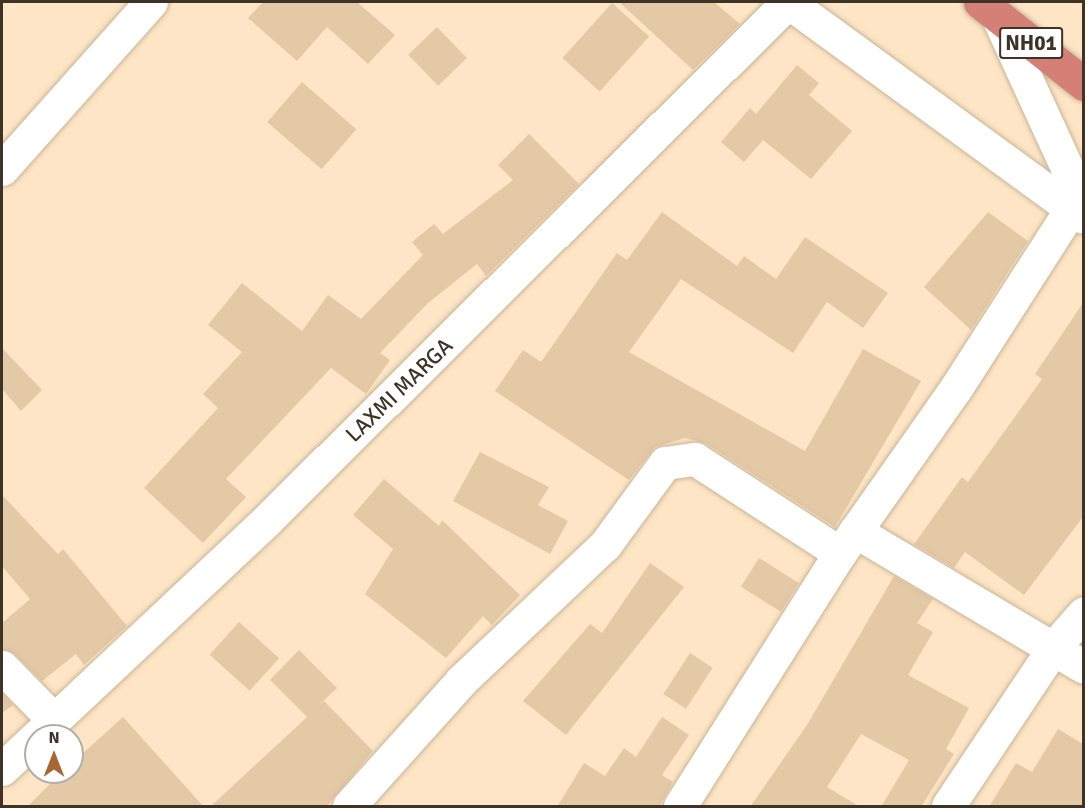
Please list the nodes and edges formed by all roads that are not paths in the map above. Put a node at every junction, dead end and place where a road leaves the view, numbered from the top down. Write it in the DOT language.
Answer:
graph roads {
  1 [pos="151,2"];
  2 [pos="788,2"];
  3 [pos="989,9"];
  4 [pos="1083,84"];
  5 [pos="2,169"];
  6 [pos="1078,212"];
  7 [pos="848,542"];
  8 [pos="1083,613"];
  9 [pos="1054,647"];
  10 [pos="2,667"];
  11 [pos="1083,667"];
  12 [pos="53,719"];
  13 [pos="2,769"];
  14 [pos="349,807"];
  15 [pos="680,807"];
  16 [pos="948,807"];
  1 -- 5 [label="street"];
  2 -- 6 [label="street"];
  2 -- 12 [label="street, LAXMI MARGA"];
  3 -- 4 [label="highway, NH01"];
  3 -- 6 [label="street"];
  6 -- 7 [label="street"];
  7 -- 9 [label="street"];
  7 -- 14 [label="street"];
  7 -- 15 [label="street"];
  8 -- 9 [label="street"];
  9 -- 11 [label="street"];
  9 -- 16 [label="street"];
  10 -- 12 [label="street"];
  12 -- 13 [label="street, LAXMI MARGA"];
}
